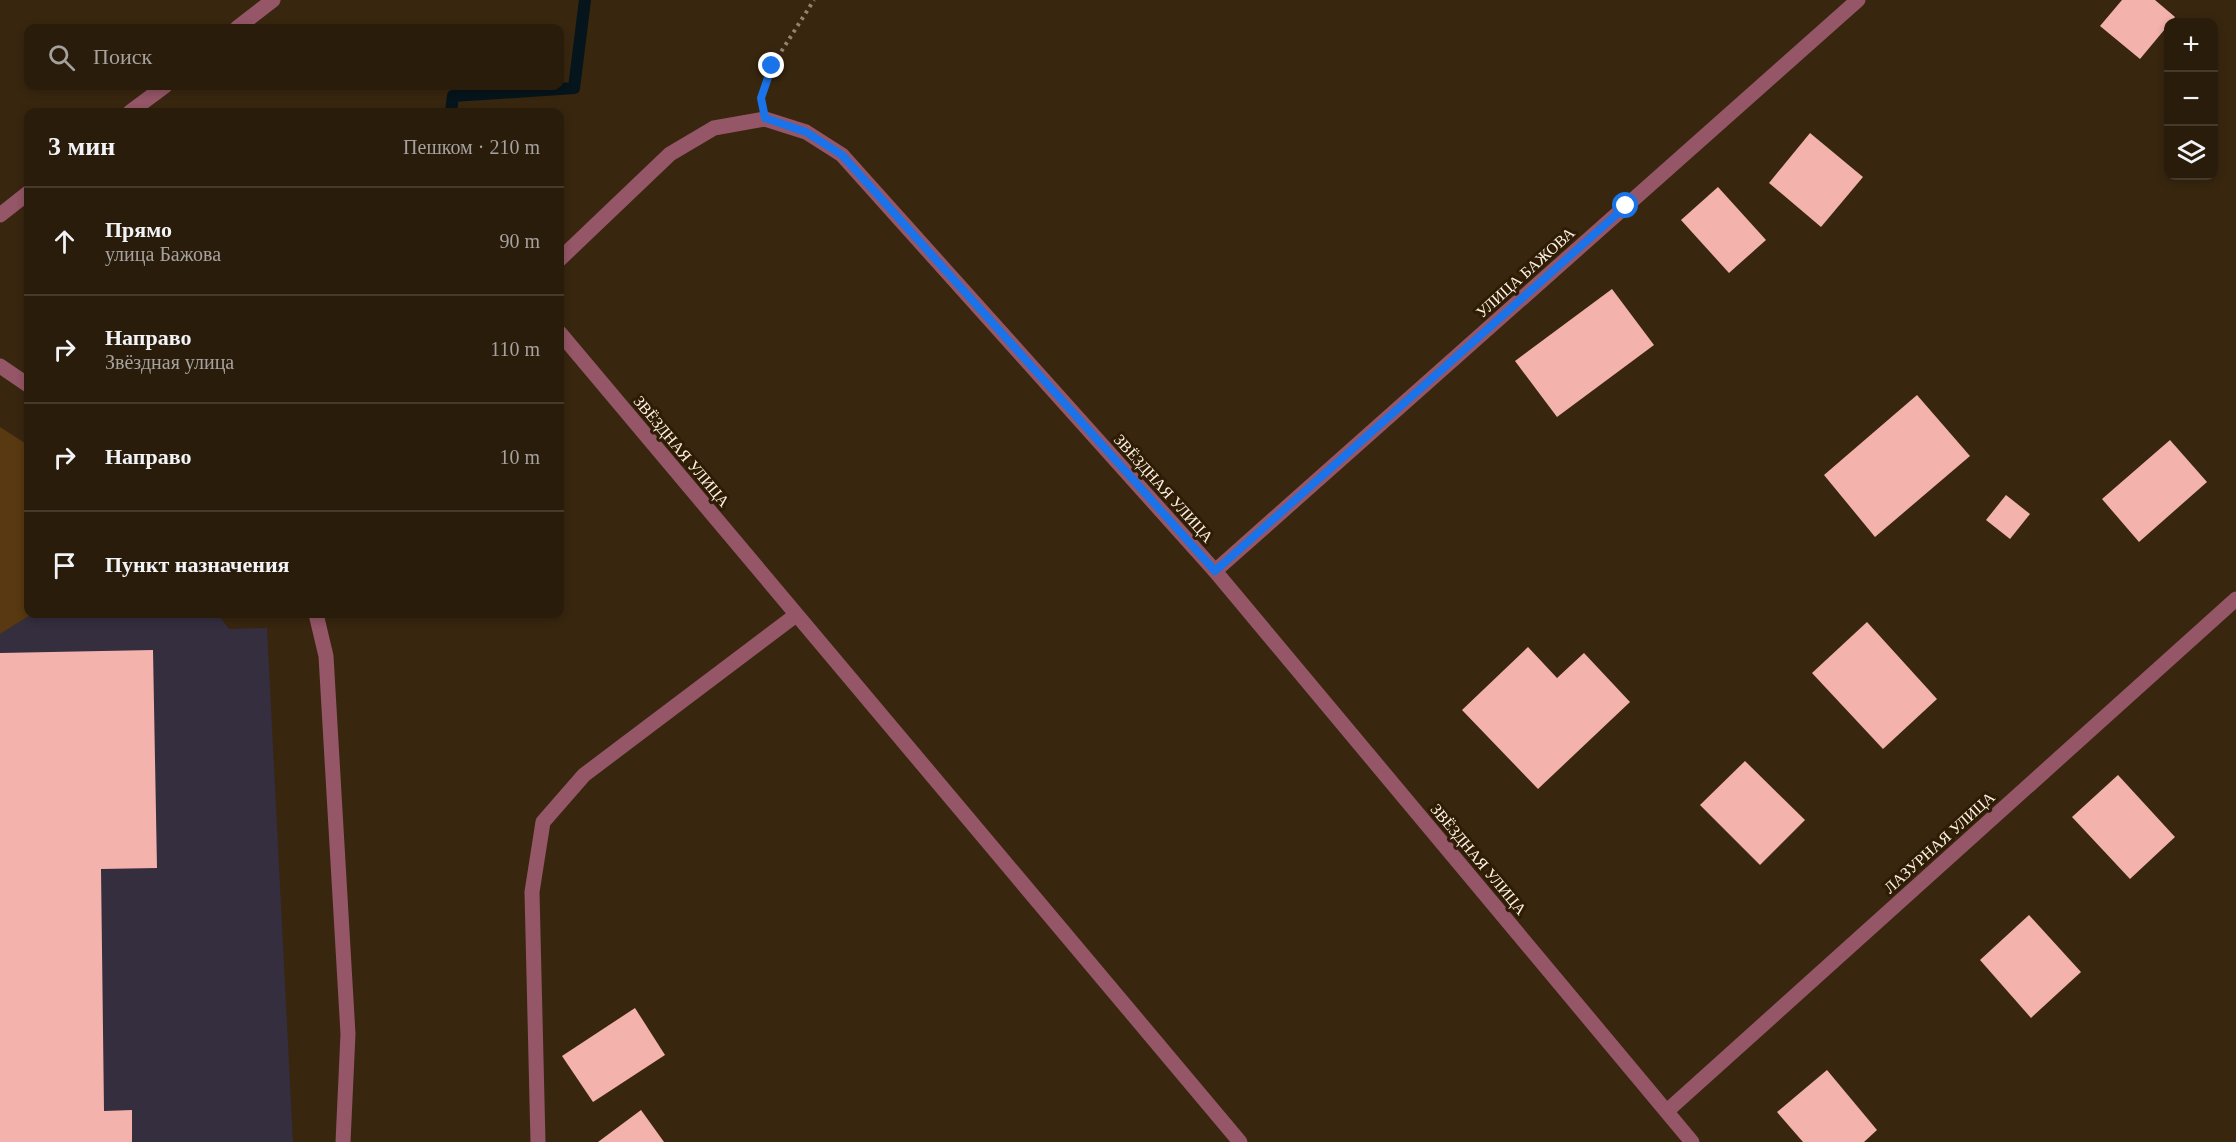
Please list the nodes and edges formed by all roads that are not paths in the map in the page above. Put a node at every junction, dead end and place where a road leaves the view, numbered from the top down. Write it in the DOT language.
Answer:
graph roads {
  1 [pos="273,0"];
  2 [pos="1858,0"];
  3 [pos="242,24"];
  4 [pos="160,90"];
  5 [pos="135,108"];
  6 [pos="24,196"];
  7 [pos="0,215"];
  8 [pos="564,255"];
  9 [pos="564,338"];
  10 [pos="0,366"];
  11 [pos="24,382"];
  12 [pos="1215,571"];
  13 [pos="2236,599"];
  14 [pos="796,615"];
  15 [pos="317,618"];
  16 [pos="1667,1112"];
  17 [pos="343,1142"];
  18 [pos="538,1142"];
  19 [pos="1240,1142"];
  20 [pos="1692,1142"];
  1 -- 3 [label="street"];
  2 -- 12 [label="street, УЛИЦА БАЖОВА"];
  4 -- 5 [label="street"];
  6 -- 7 [label="street"];
  8 -- 12 [label="street, ЗВЁЗДНАЯ УЛИЦА"];
  9 -- 14 [label="street, ЗВЁЗДНАЯ УЛИЦА"];
  10 -- 11 [label="street"];
  12 -- 16 [label="street, ЗВЁЗДНАЯ УЛИЦА"];
  13 -- 16 [label="street, ЛАЗУРНАЯ УЛИЦА"];
  14 -- 18 [label="street"];
  14 -- 19 [label="street, ЗВЁЗДНАЯ УЛИЦА"];
  15 -- 17 [label="street"];
  16 -- 20 [label="street, ЗВЁЗДНАЯ УЛИЦА"];
}
